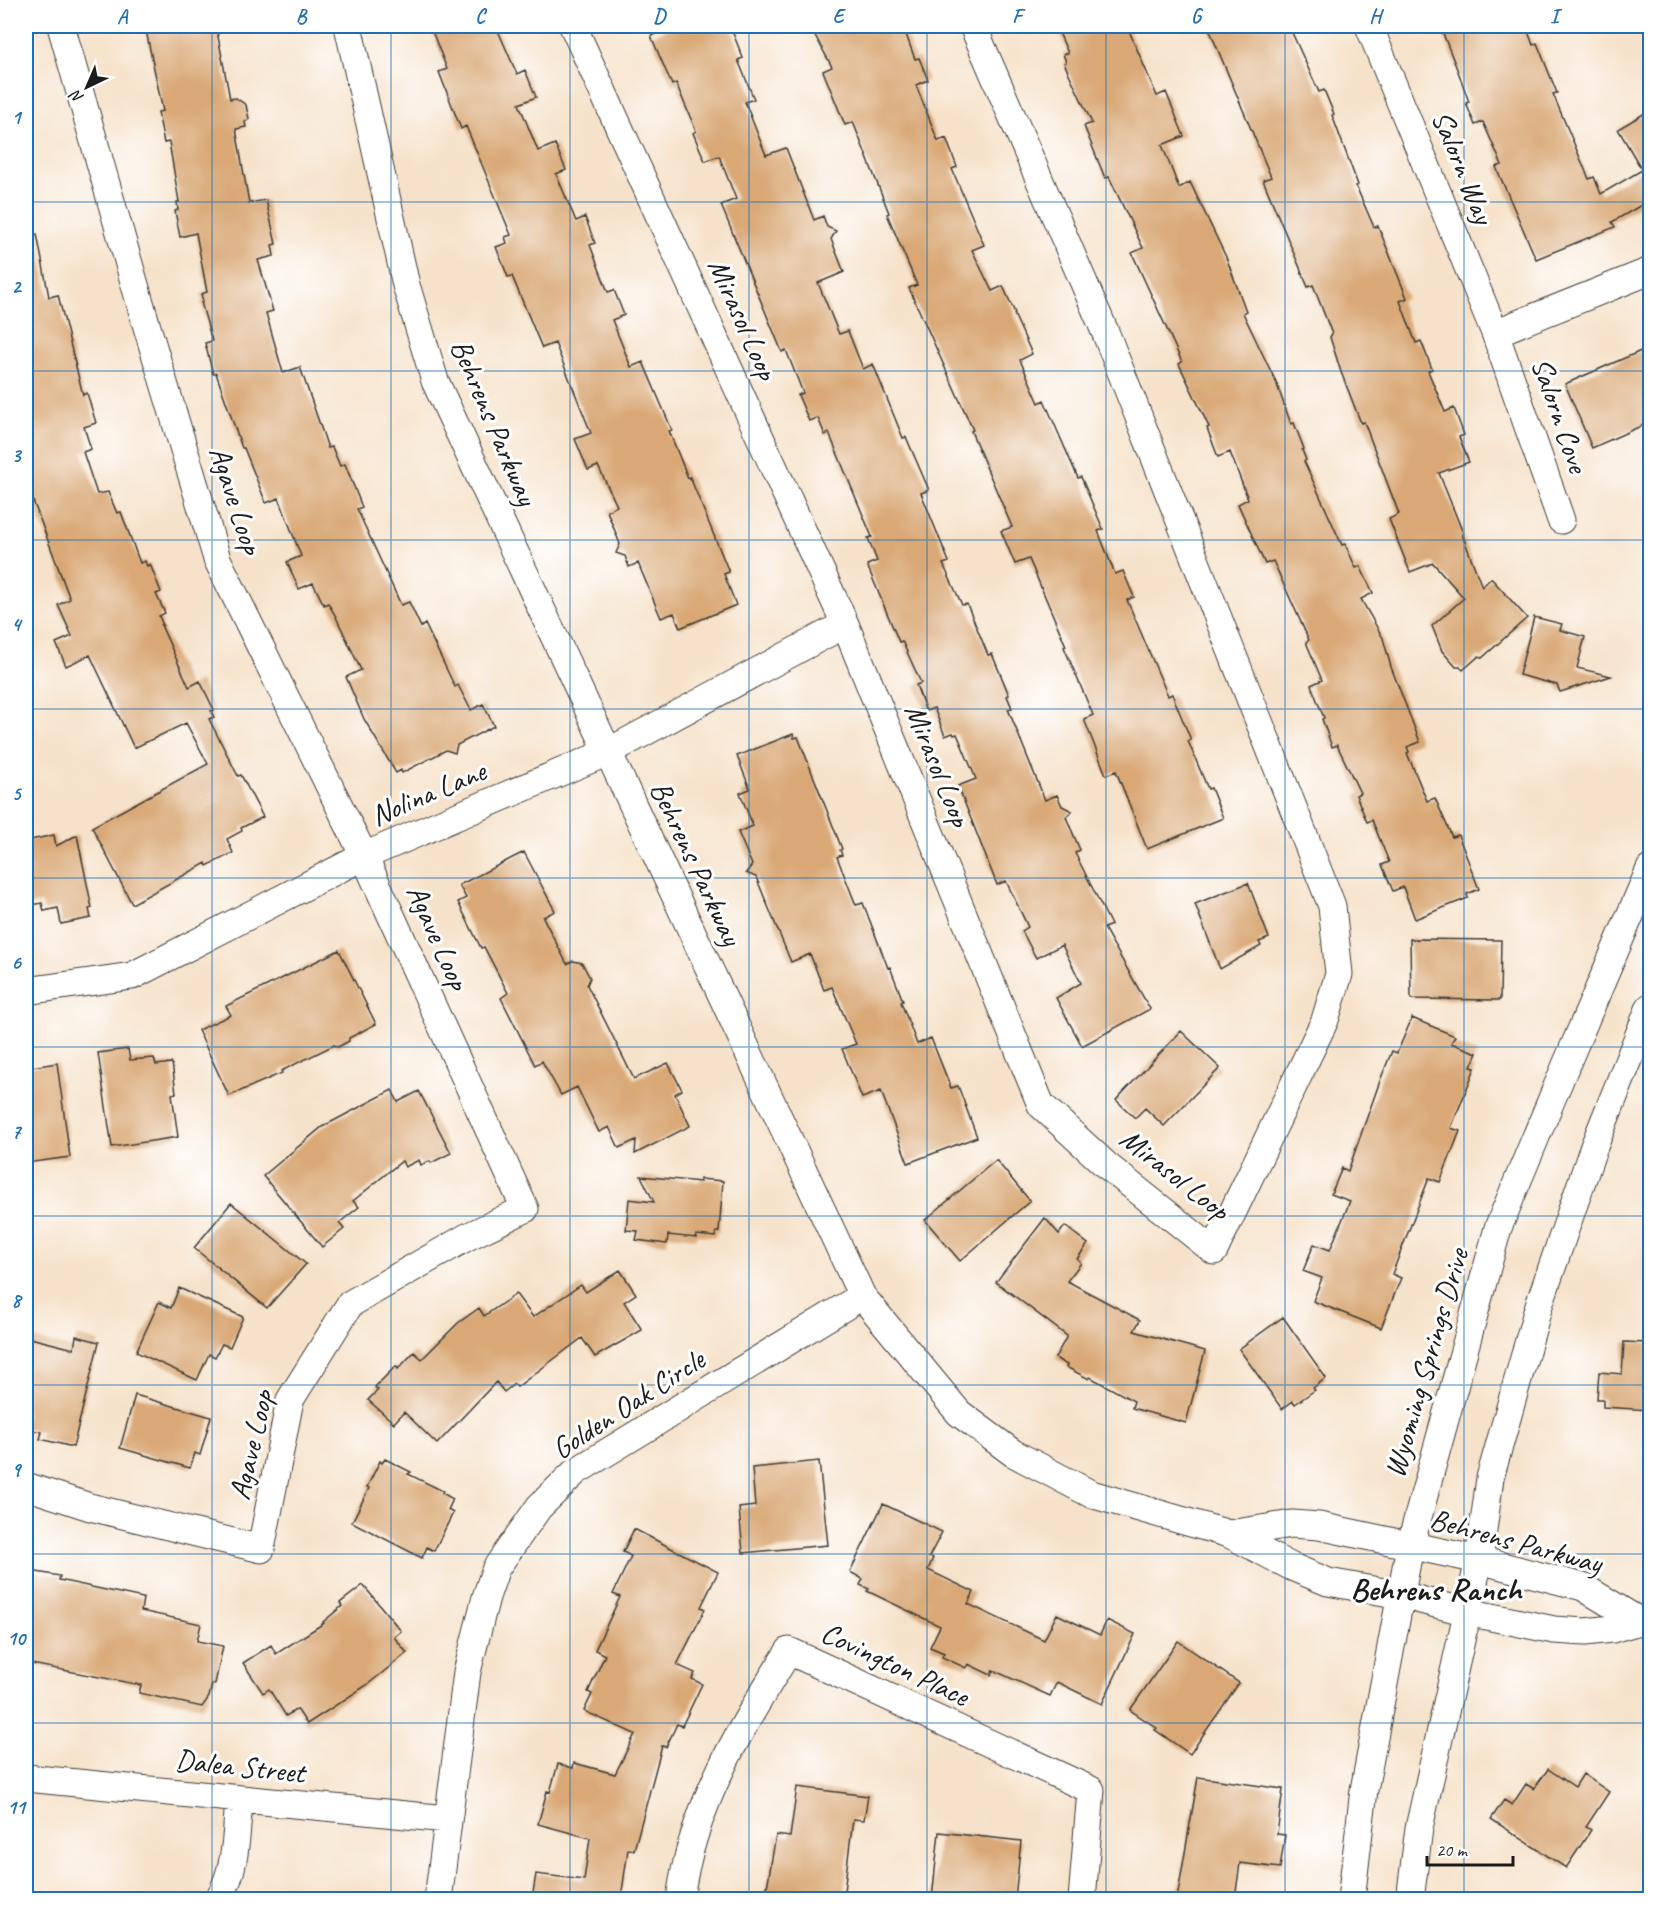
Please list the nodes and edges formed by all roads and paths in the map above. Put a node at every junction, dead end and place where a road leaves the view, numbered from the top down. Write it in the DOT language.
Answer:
graph roads {
  1 [pos="62,26"];
  2 [pos="348,26"];
  3 [pos="573,26"];
  4 [pos="973,26"];
  5 [pos="1369,26"];
  6 [pos="1650,271"];
  7 [pos="1496,333"];
  8 [pos="1561,520"];
  9 [pos="845,624"];
  10 [pos="608,752"];
  11 [pos="364,856"];
  12 [pos="1650,869"];
  13 [pos="26,991"];
  14 [pos="1650,1007"];
  15 [pos="862,1296"];
  16 [pos="26,1486"];
  17 [pos="1229,1533"];
  18 [pos="1410,1546"];
  19 [pos="1479,1560"];
  20 [pos="1401,1595"];
  21 [pos="1467,1612"];
  22 [pos="1645,1622"];
  23 [pos="26,1778"];
  24 [pos="239,1799"];
  25 [pos="447,1819"];
  26 [pos="218,1899"];
  27 [pos="438,1899"];
  28 [pos="680,1899"];
  29 [pos="1082,1899"];
  30 [pos="1351,1899"];
  31 [pos="1410,1899"];
  1 -- 11 [label="street, Agave Loop"];
  2 -- 10 [label="street, Behrens Parkway"];
  3 -- 9 [label="street, Mirasol Loop"];
  4 -- 9 [label="street, Mirasol Loop"];
  5 -- 7 [label="street, Salorn Way"];
  6 -- 7 [label="street"];
  7 -- 8 [label="street, Salorn Cove"];
  9 -- 10 [label="street, Nolina Lane"];
  10 -- 11 [label="street, Nolina Lane"];
  10 -- 15 [label="street, Behrens Parkway"];
  11 -- 13 [label="street, Nolina Lane"];
  11 -- 16 [label="street, Agave Loop"];
  12 -- 18 [label="street, Wyoming Springs Drive"];
  14 -- 19 [label="street"];
  15 -- 17 [label="street, Behrens Parkway"];
  15 -- 25 [label="street, Golden Oak Circle"];
  17 -- 18 [label="street, Behrens Parkway"];
  17 -- 20 [label="street, Behrens Parkway"];
  18 -- 19 [label="street, Behrens Parkway"];
  18 -- 20 [label="street, Wyoming Springs Drive"];
  19 -- 21 [label="street"];
  19 -- 22 [label="street, Behrens Parkway"];
  20 -- 21 [label="street, Behrens Parkway"];
  20 -- 30 [label="street, Wyoming Springs Drive"];
  21 -- 22 [label="street, Behrens Parkway"];
  21 -- 31 [label="street"];
  23 -- 24 [label="street, Dalea Street"];
  24 -- 25 [label="street, Dalea Street"];
  24 -- 26 [label="street"];
  25 -- 27 [label="street, Golden Oak Circle"];
  28 -- 29 [label="street, Covington Place"];
}
